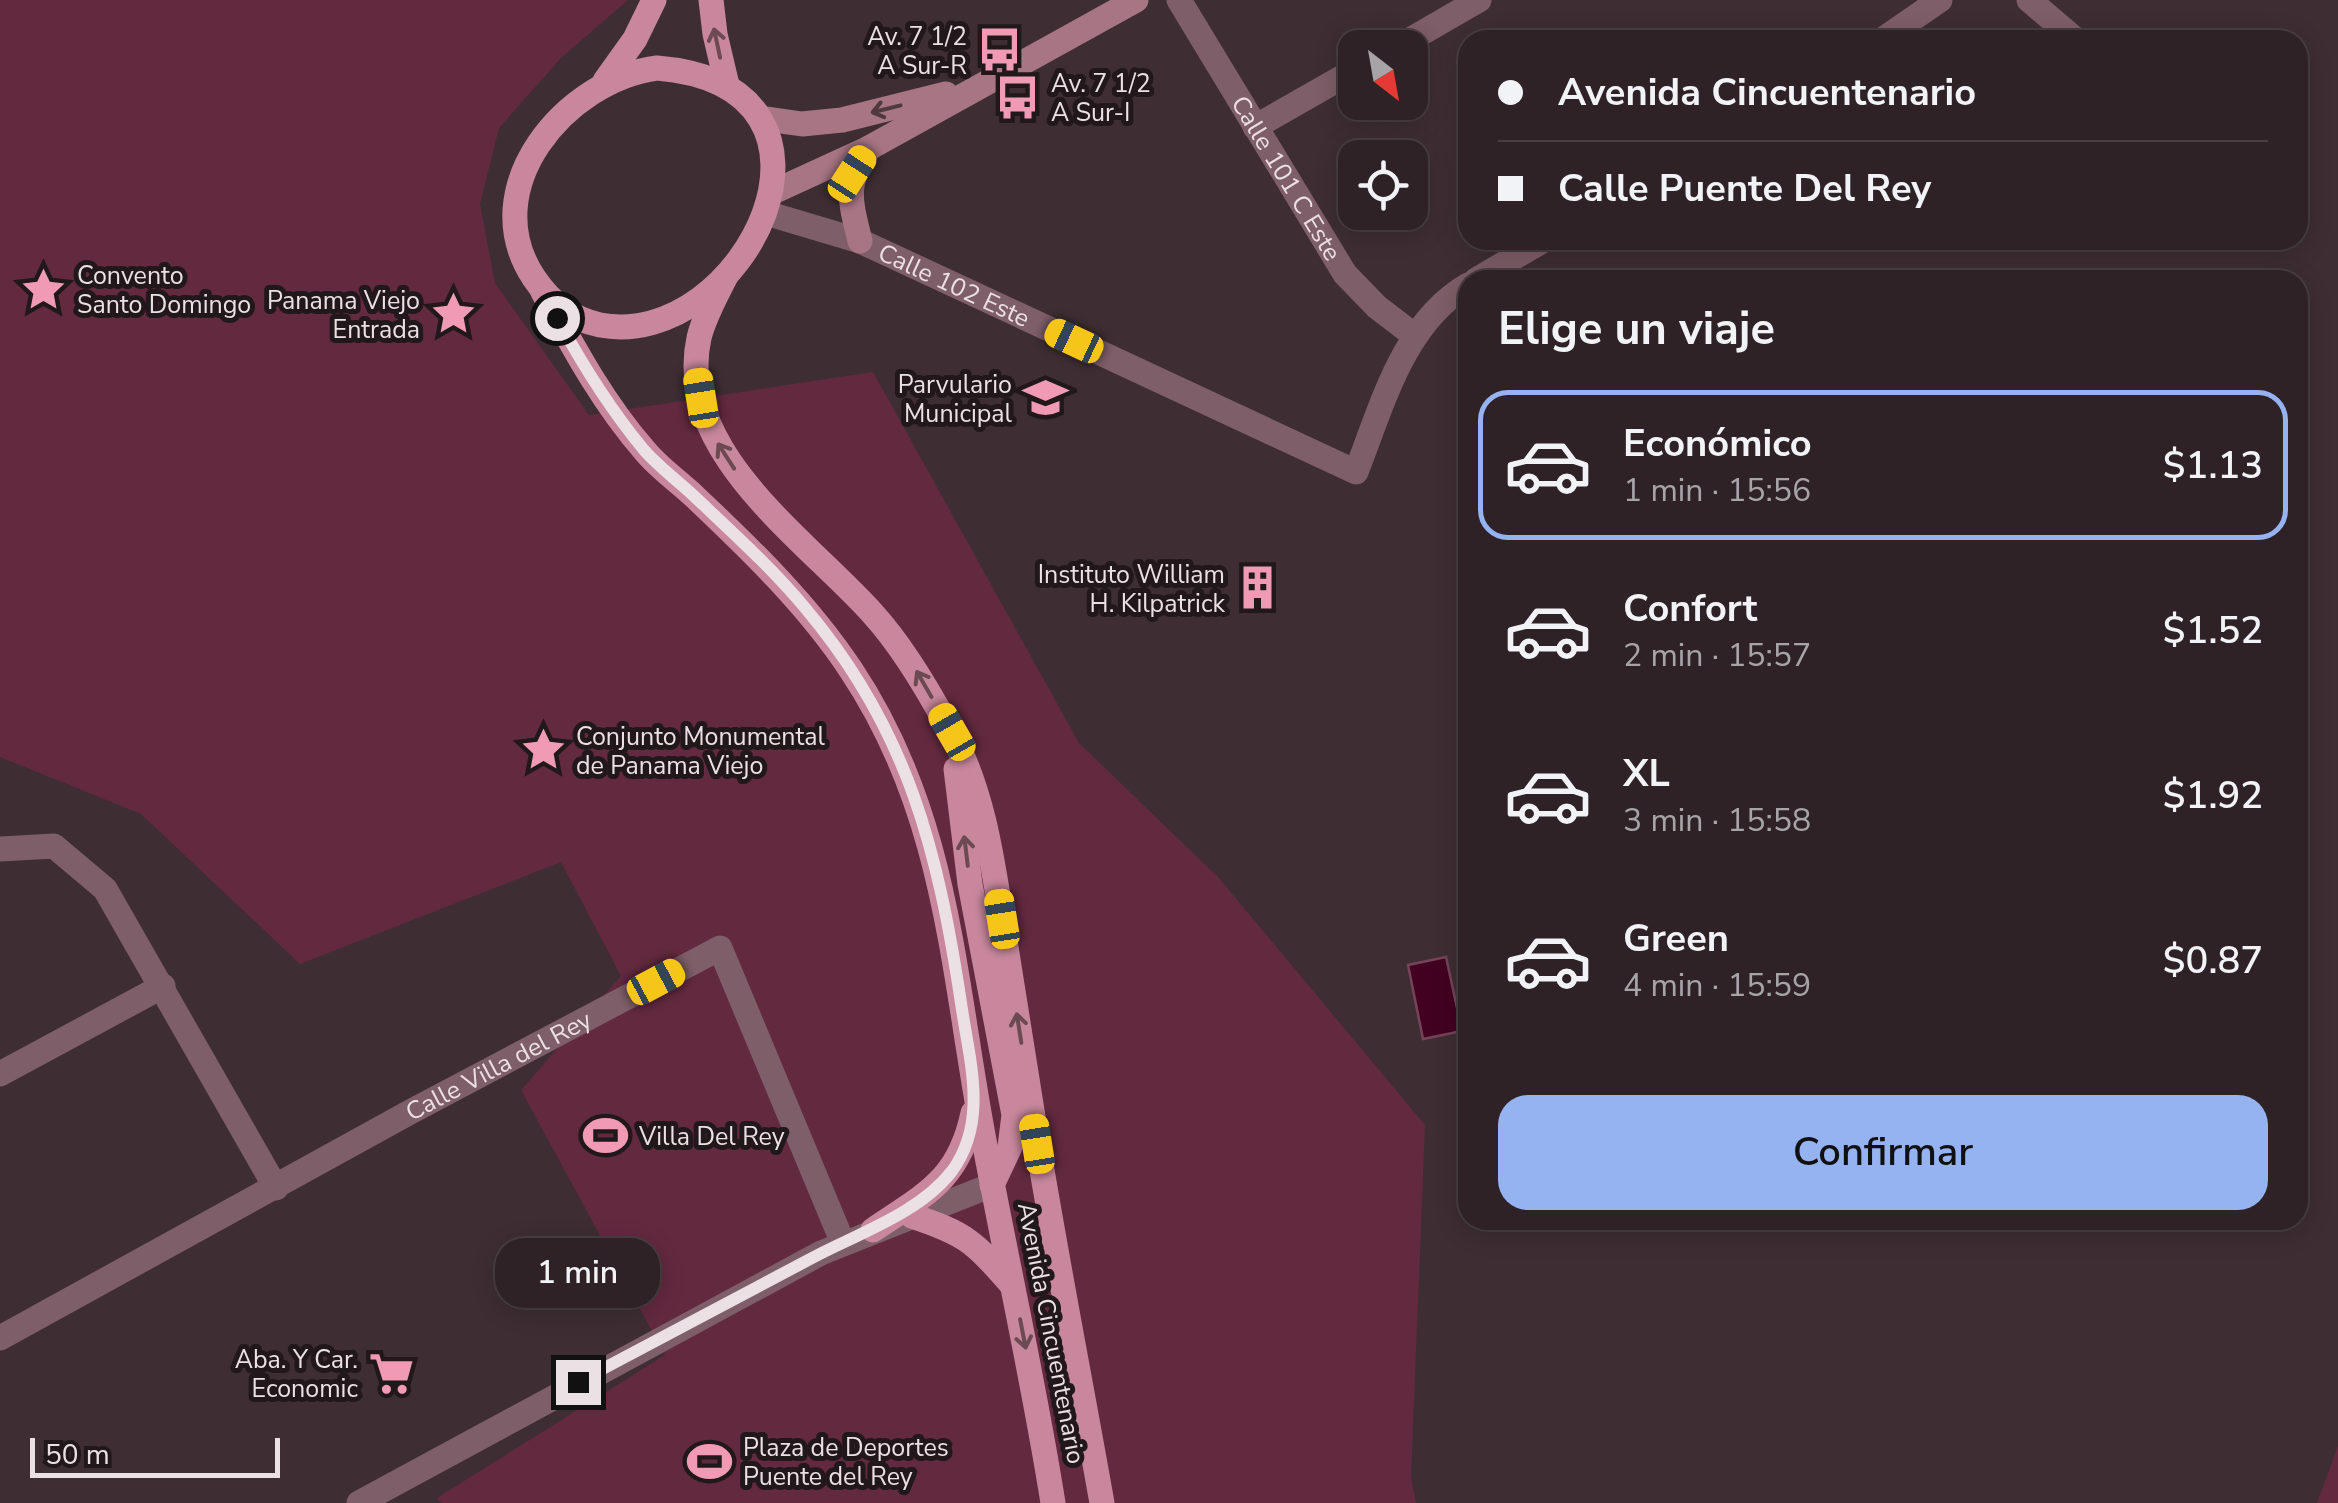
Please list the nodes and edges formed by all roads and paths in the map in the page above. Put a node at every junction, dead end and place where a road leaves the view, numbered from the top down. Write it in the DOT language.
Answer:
graph roads {
  1 [pos="654,0"];
  2 [pos="712,0"];
  3 [pos="1136,0"];
  4 [pos="1179,0"];
  5 [pos="1480,0"];
  6 [pos="1940,0"];
  7 [pos="2029,0"];
  8 [pos="1428,30"];
  9 [pos="1896,30"];
  10 [pos="2064,30"];
  11 [pos="1338,80"];
  12 [pos="604,83"];
  13 [pos="727,85"];
  14 [pos="980,86"];
  15 [pos="760,118"];
  16 [pos="1255,127"];
  17 [pos="868,148"];
  18 [pos="769,203"];
  19 [pos="860,242"];
  20 [pos="1527,250"];
  21 [pos="1493,270"];
  22 [pos="726,276"];
  23 [pos="543,292"];
  24 [pos="1458,293"];
  25 [pos="1414,336"];
  26 [pos="952,732"];
  27 [pos="0,849"];
  28 [pos="163,986"];
  29 [pos="0,1074"];
  30 [pos="976,1098"];
  31 [pos="992,1184"];
  32 [pos="276,1188"];
  33 [pos="912,1216"];
  34 [pos="874,1230"];
  35 [pos="842,1243"];
  36 [pos="1014,1288"];
  37 [pos="0,1338"];
  38 [pos="359,1503"];
  39 [pos="1053,1503"];
  40 [pos="1102,1503"];
  1 -- 12 [label="main road"];
  13 -- 2 [label="main road, one-way"];
  3 -- 14 [label="street"];
  4 -- 16 [label="street, Calle 101 C Este"];
  5 -- 8 [label="street"];
  6 -- 9 [label="street"];
  7 -- 10 [label="street"];
  11 -- 16 [label="street"];
  12 -- 13 [label="main road"];
  12 -- 23 [label="main road"];
  13 -- 15 [label="main road"];
  14 -- 15 [label="street, one-way"];
  14 -- 17 [label="street"];
  15 -- 18 [label="main road"];
  16 -- 25 [label="street, Calle 101 C Este"];
  17 -- 18 [label="street"];
  17 -- 19 [label="street"];
  18 -- 19 [label="street, Calle 102 Este"];
  18 -- 22 [label="main road"];
  19 -- 25 [label="street, Calle 102 Este"];
  20 -- 21 [label="street"];
  22 -- 23 [label="main road"];
  26 -- 22 [label="main road, Avenida Cincuentenario, one-way"];
  23 -- 30 [label="main road, Avenida Cincuentenario"];
  24 -- 25 [label="street"];
  31 -- 26 [label="main road, one-way"];
  40 -- 26 [label="main road, Avenida Cincuentenario, one-way"];
  27 -- 28 [label="street"];
  28 -- 29 [label="street"];
  28 -- 32 [label="street"];
  30 -- 31 [label="main road, Avenida Cincuentenario"];
  30 -- 34 [label="main road"];
  31 -- 33 [label="street"];
  31 -- 36 [label="main road, Avenida Cincuentenario"];
  32 -- 35 [label="street, Calle Villa del Rey"];
  32 -- 37 [label="street, Calle Villa del Rey"];
  33 -- 34 [label="street"];
  33 -- 36 [label="main road"];
  34 -- 35 [label="street"];
  35 -- 38 [label="street"];
  36 -- 39 [label="main road, Avenida Cincuentenario, one-way"];
}
